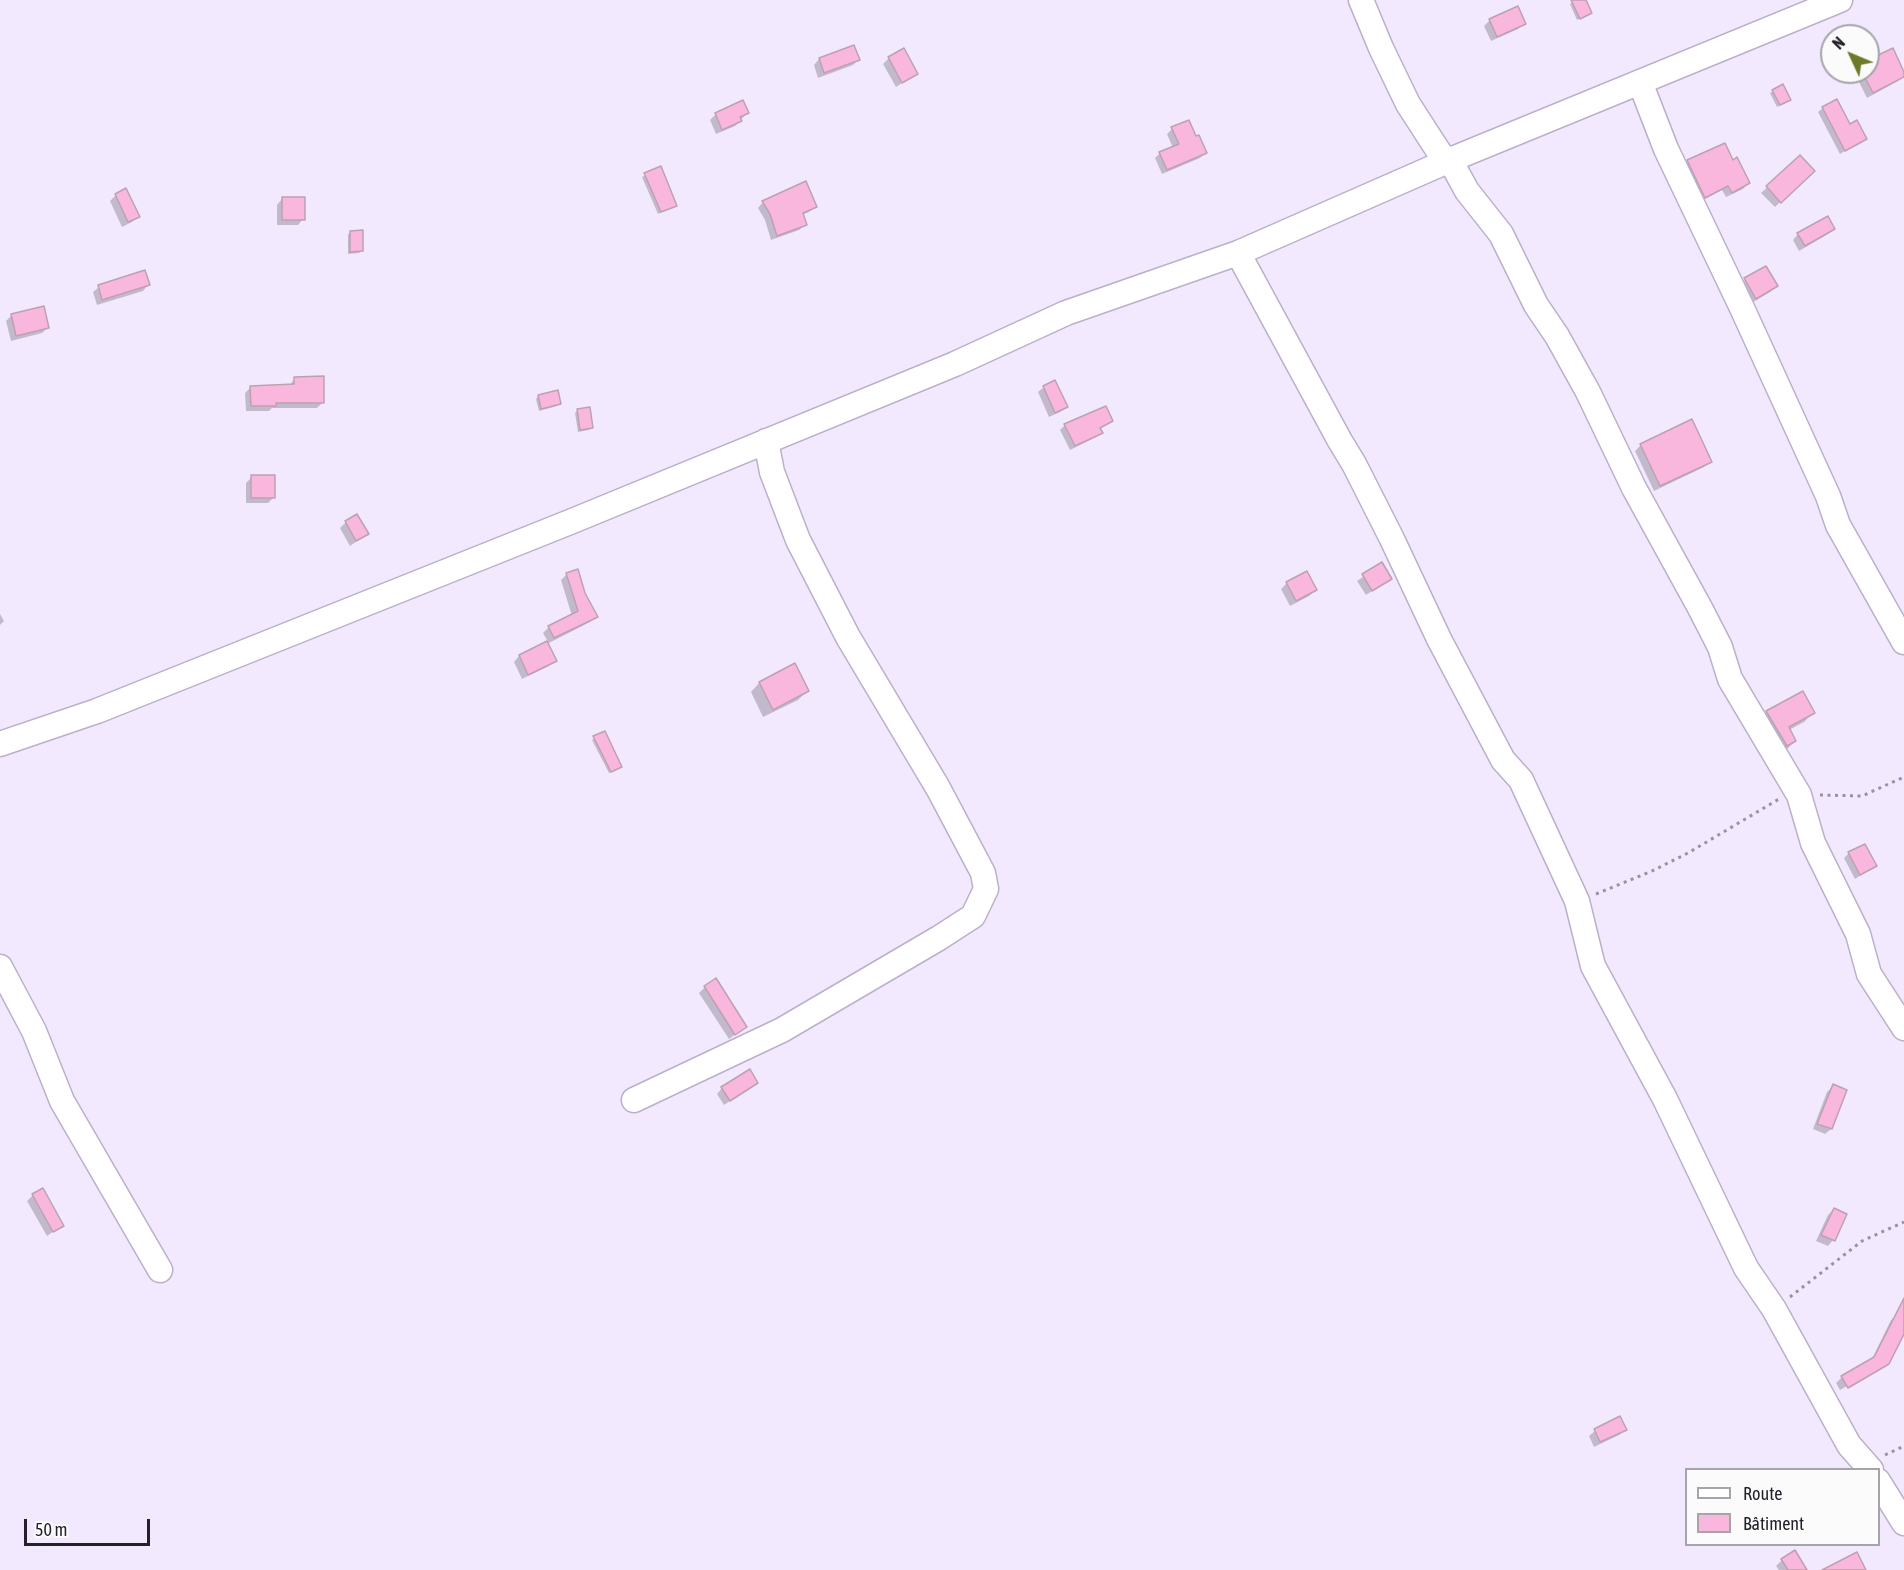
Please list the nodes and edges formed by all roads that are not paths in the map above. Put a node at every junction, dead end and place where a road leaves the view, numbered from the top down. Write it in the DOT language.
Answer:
graph roads {
  1 [pos="1361,0"];
  2 [pos="1840,0"];
  3 [pos="1640,82"];
  4 [pos="1450,160"];
  5 [pos="1238,253"];
  6 [pos="766,441"];
  7 [pos="1904,642"];
  8 [pos="0,744"];
  9 [pos="0,967"];
  10 [pos="1904,1028"];
  11 [pos="634,1100"];
  12 [pos="160,1270"];
  13 [pos="1869,1468"];
  14 [pos="1880,1484"];
  15 [pos="1904,1523"];
  1 -- 4 [label="street"];
  2 -- 3 [label="street"];
  3 -- 4 [label="street"];
  3 -- 7 [label="street"];
  4 -- 5 [label="street"];
  4 -- 10 [label="street"];
  5 -- 6 [label="street"];
  5 -- 13 [label="street"];
  6 -- 8 [label="street"];
  6 -- 11 [label="street"];
  9 -- 12 [label="street"];
  14 -- 15 [label="street"];
}
